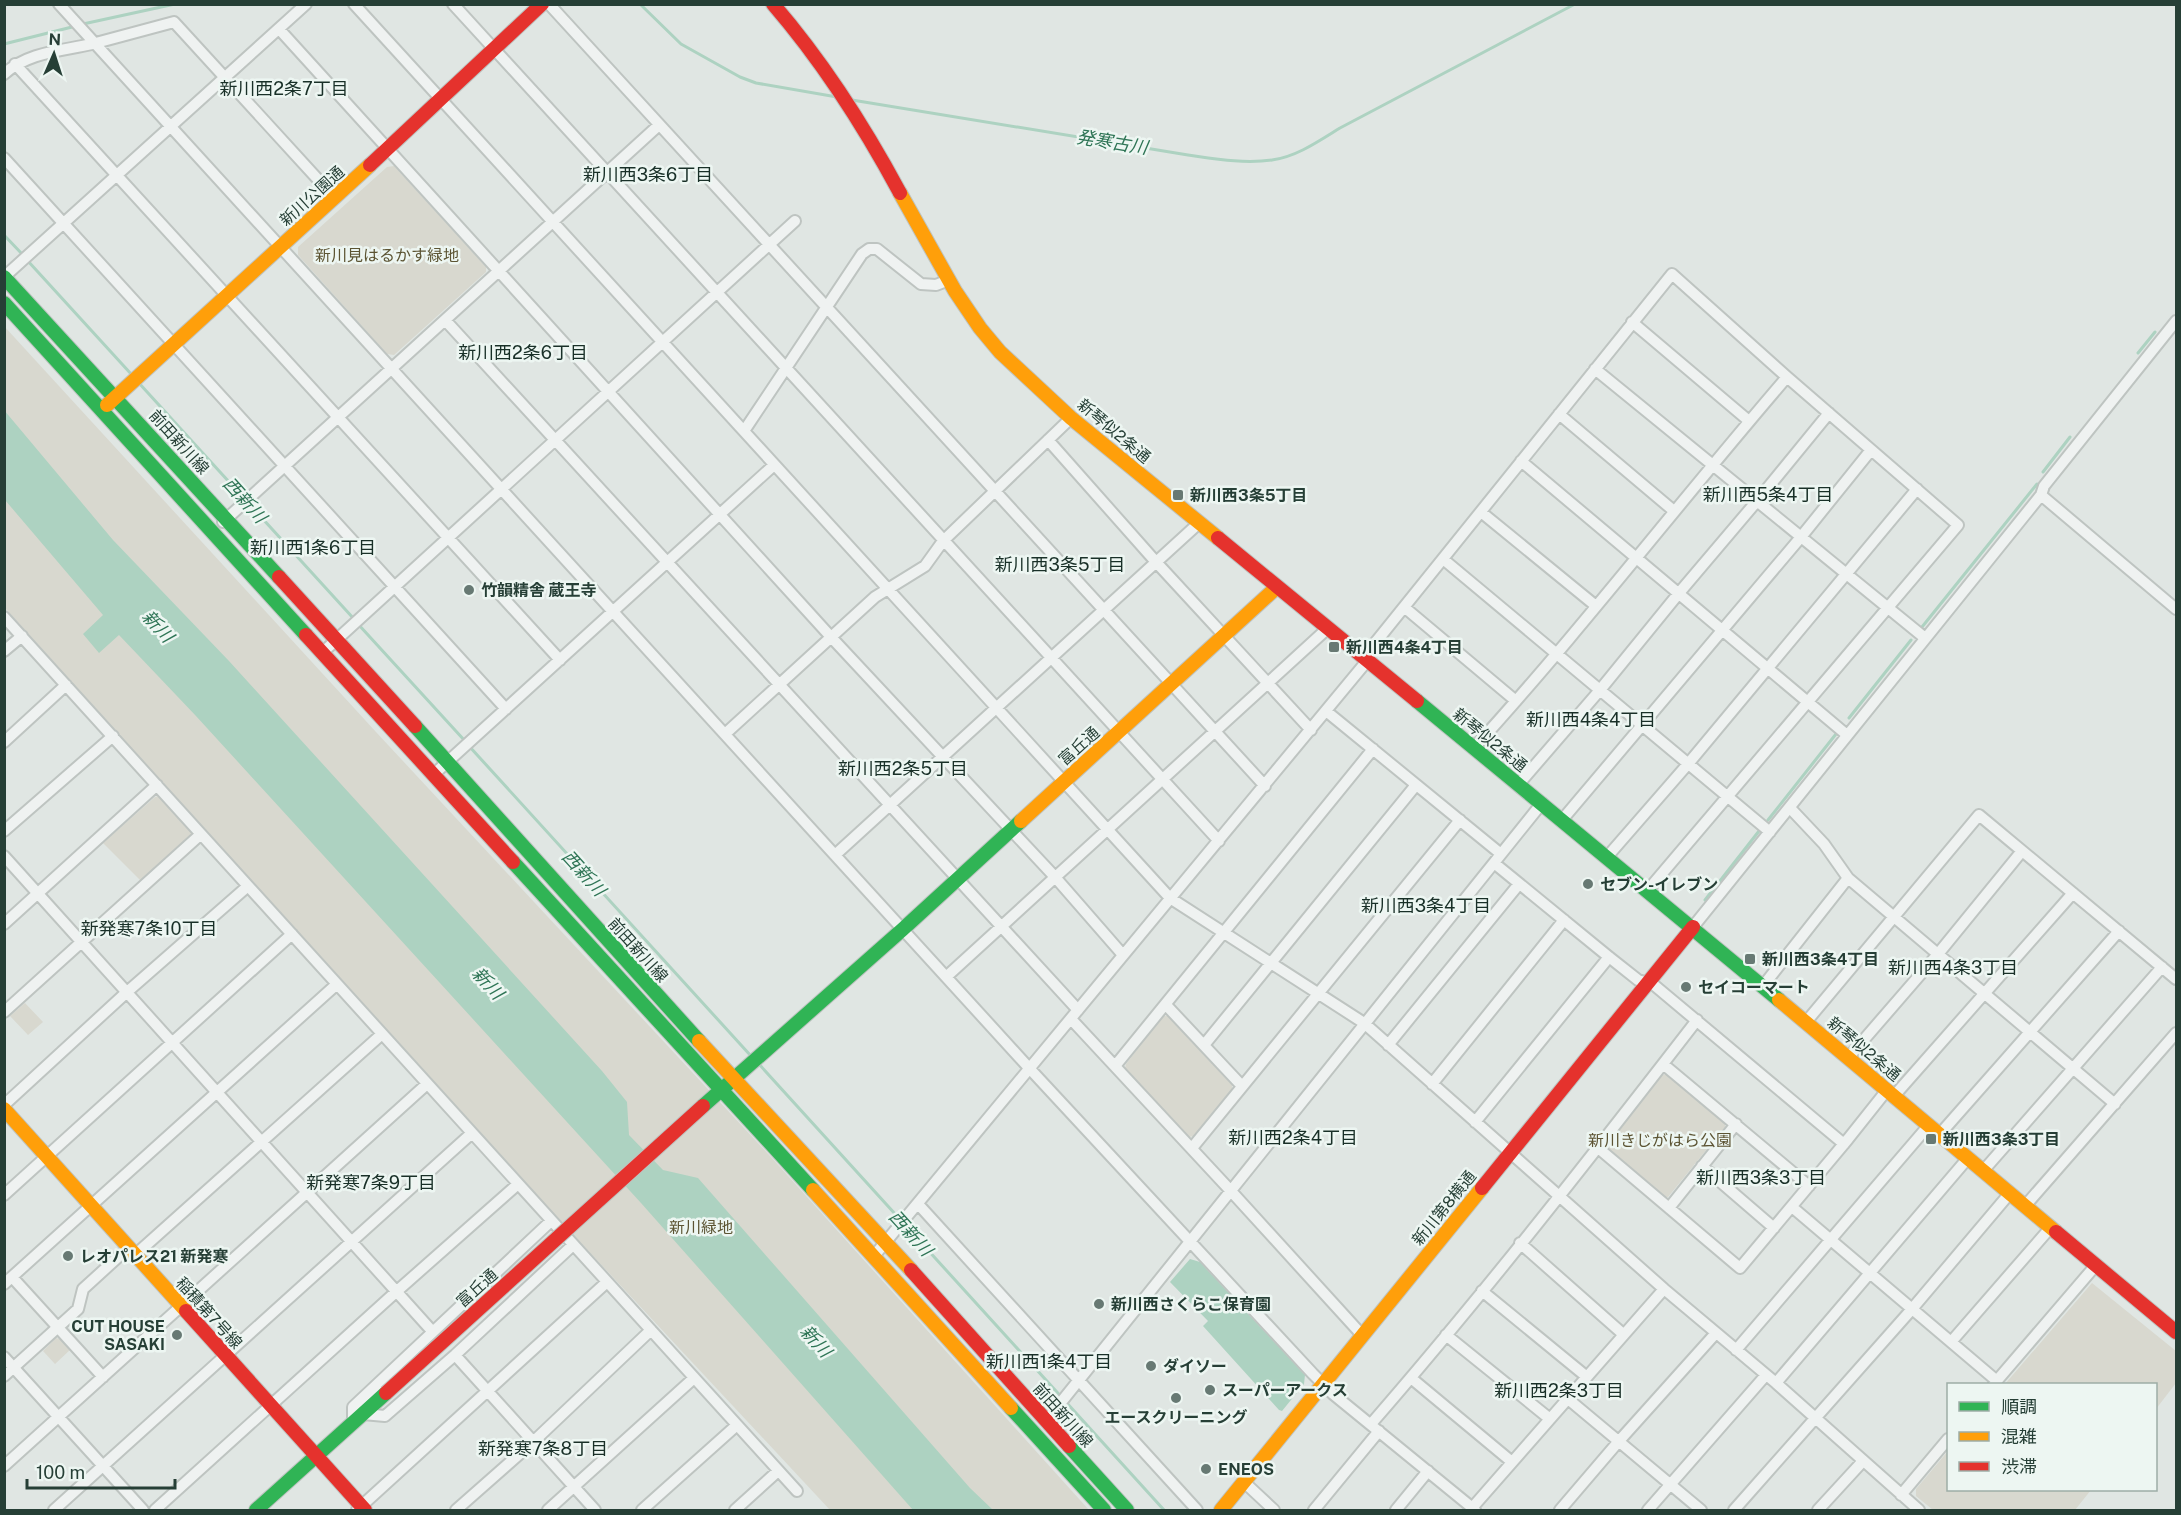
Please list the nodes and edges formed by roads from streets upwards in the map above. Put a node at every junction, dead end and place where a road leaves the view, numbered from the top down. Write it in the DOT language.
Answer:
graph roads {
  1 [pos="59,4"];
  2 [pos="306,4"];
  3 [pos="354,4"];
  4 [pos="453,4"];
  5 [pos="542,4"];
  6 [pos="549,4"];
  7 [pos="773,4"];
  8 [pos="279,29"];
  9 [pos="91,40"];
  10 [pos="493,50"];
  11 [pos="15,64"];
  12 [pos="4,74"];
  13 [pos="225,77"];
  14 [pos="440,100"];
  15 [pos="659,125"];
  16 [pos="170,126"];
  17 [pos="388,149"];
  18 [pos="4,158"];
  19 [pos="605,172"];
  20 [pos="116,176"];
  21 [pos="334,197"];
  22 [pos="551,221"];
  23 [pos="795,221"];
  24 [pos="63,223"];
  25 [pos="769,244"];
  26 [pos="280,247"];
  27 [pos="498,270"];
  28 [pos="4,277"];
  29 [pos="949,280"];
  30 [pos="716,292"];
  31 [pos="226,296"];
  32 [pos="4,303"];
  33 [pos="827,308"];
  34 [pos="445,320"];
  35 [pos="2176,321"];
  36 [pos="1632,322"];
  37 [pos="662,342"];
  38 [pos="174,344"];
  39 [pos="390,368"];
  40 [pos="786,369"];
  41 [pos="1595,369"];
  42 [pos="1787,377"];
  43 [pos="609,392"];
  44 [pos="115,397"];
  45 [pos="102,409"];
  46 [pos="1829,413"];
  47 [pos="1559,414"];
  48 [pos="337,417"];
  49 [pos="1071,418"];
  50 [pos="1749,421"];
  51 [pos="744,431"];
  52 [pos="555,440"];
  53 [pos="1048,440"];
  54 [pos="1871,450"];
  55 [pos="1521,461"];
  56 [pos="1712,464"];
  57 [pos="774,465"];
  58 [pos="285,466"];
  59 [pos="501,489"];
  60 [pos="1917,489"];
  61 [pos="995,490"];
  62 [pos="2041,495"];
  63 [pos="1757,501"];
  64 [pos="1674,511"];
  65 [pos="1481,512"];
  66 [pos="720,515"];
  67 [pos="227,519"];
  68 [pos="1199,523"];
  69 [pos="212,531"];
  70 [pos="1801,537"];
  71 [pos="448,538"];
  72 [pos="943,541"];
  73 [pos="1637,558"];
  74 [pos="1443,559"];
  75 [pos="667,562"];
  76 [pos="1156,562"];
  77 [pos="1846,574"];
  78 [pos="396,586"];
  79 [pos="1277,587"];
  80 [pos="887,588"];
  81 [pos="1679,593"];
  82 [pos="1596,606"];
  83 [pos="1404,607"];
  84 [pos="1888,608"];
  85 [pos="2176,609"];
  86 [pos="1105,610"];
  87 [pos="613,612"];
  88 [pos="4,617"];
  89 [pos="1328,628"];
  90 [pos="1722,629"];
  91 [pos="1224,635"];
  92 [pos="22,636"];
  93 [pos="831,637"];
  94 [pos="1925,638"];
  95 [pos="337,640"];
  96 [pos="4,651"];
  97 [pos="322,652"];
  98 [pos="1557,654"];
  99 [pos="1051,658"];
  100 [pos="1365,659"];
  101 [pos="560,660"];
  102 [pos="1768,667"];
  103 [pos="1269,682"];
  104 [pos="1172,683"];
  105 [pos="66,685"];
  106 [pos="779,685"];
  107 [pos="1600,690"];
  108 [pos="1516,701"];
  109 [pos="1807,702"];
  110 [pos="996,708"];
  111 [pos="506,709"];
  112 [pos="1326,711"];
  113 [pos="1642,726"];
  114 [pos="1311,730"];
  115 [pos="1119,732"];
  116 [pos="1215,732"];
  117 [pos="725,734"];
  118 [pos="1846,735"];
  119 [pos="113,736"];
  120 [pos="4,742"];
  121 [pos="1474,748"];
  122 [pos="1373,749"];
  123 [pos="944,756"];
  124 [pos="448,762"];
  125 [pos="1688,764"];
  126 [pos="433,775"];
  127 [pos="1163,779"];
  128 [pos="1064,782"];
  129 [pos="1416,784"];
  130 [pos="157,785"];
  131 [pos="1518,785"];
  132 [pos="1265,786"];
  133 [pos="1727,797"];
  134 [pos="1542,803"];
  135 [pos="891,805"];
  136 [pos="1790,808"];
  137 [pos="1460,820"];
  138 [pos="1562,820"];
  139 [pos="1107,829"];
  140 [pos="1012,830"];
  141 [pos="4,831"];
  142 [pos="1770,832"];
  143 [pos="201,834"];
  144 [pos="1219,841"];
  145 [pos="2022,851"];
  146 [pos="1502,854"];
  147 [pos="835,855"];
  148 [pos="4,856"];
  149 [pos="1607,857"];
  150 [pos="1494,863"];
  151 [pos="1055,878"];
  152 [pos="1848,878"];
  153 [pos="958,879"];
  154 [pos="1519,884"];
  155 [pos="248,886"];
  156 [pos="1648,890"];
  157 [pos="38,893"];
  158 [pos="2073,893"];
  159 [pos="1170,898"];
  160 [pos="1893,917"];
  161 [pos="1564,920"];
  162 [pos="4,924"];
  163 [pos="1002,926"];
  164 [pos="1693,927"];
  165 [pos="903,930"];
  166 [pos="2119,931"];
  167 [pos="1223,932"];
  168 [pos="292,934"];
  169 [pos="83,942"];
  170 [pos="1938,954"];
  171 [pos="1124,955"];
  172 [pos="1609,957"];
  173 [pos="1271,963"];
  174 [pos="2162,967"];
  175 [pos="946,977"];
  176 [pos="2176,979"];
  177 [pos="1647,983"];
  178 [pos="337,984"];
  179 [pos="1763,986"];
  180 [pos="127,992"];
  181 [pos="1317,993"];
  182 [pos="1984,993"];
  183 [pos="1166,1005"];
  184 [pos="1078,1010"];
  185 [pos="4,1012"];
  186 [pos="1071,1019"];
  187 [pos="1697,1020"];
  188 [pos="1806,1022"];
  189 [pos="1364,1023"];
  190 [pos="2031,1033"];
  191 [pos="2176,1033"];
  192 [pos="382,1034"];
  193 [pos="172,1042"];
  194 [pos="1204,1045"];
  195 [pos="1388,1045"];
  196 [pos="1848,1058"];
  197 [pos="1663,1064"];
  198 [pos="1115,1066"];
  199 [pos="1030,1069"];
  200 [pos="2074,1069"];
  201 [pos="734,1078"];
  202 [pos="428,1084"];
  203 [pos="1432,1084"];
  204 [pos="1242,1086"];
  205 [pos="721,1089"];
  206 [pos="218,1092"];
  207 [pos="1891,1093"];
  208 [pos="2115,1104"];
  209 [pos="4,1107"];
  210 [pos="1475,1122"];
  211 [pos="1736,1124"];
  212 [pos="1935,1130"];
  213 [pos="472,1133"];
  214 [pos="262,1142"];
  215 [pos="1844,1144"];
  216 [pos="1597,1147"];
  217 [pos="1192,1148"];
  218 [pos="1510,1153"];
  219 [pos="46,1158"];
  220 [pos="1968,1158"];
  221 [pos="1702,1166"];
  222 [pos="1983,1171"];
  223 [pos="518,1184"];
  224 [pos="1809,1185"];
  225 [pos="1230,1190"];
  226 [pos="307,1191"];
  227 [pos="2010,1193"];
  228 [pos="4,1195"];
  229 [pos="1559,1195"];
  230 [pos="90,1206"];
  231 [pos="1792,1206"];
  232 [pos="2025,1206"];
  233 [pos="916,1207"];
  234 [pos="1669,1208"];
  235 [pos="551,1221"];
  236 [pos="2050,1227"];
  237 [pos="1774,1228"];
  238 [pos="1832,1240"];
  239 [pos="1190,1241"];
  240 [pos="352,1242"];
  241 [pos="886,1242"];
  242 [pos="1520,1243"];
  243 [pos="573,1245"];
  244 [pos="132,1251"];
  245 [pos="874,1256"];
  246 [pos="2096,1265"];
  247 [pos="1870,1273"];
  248 [pos="8,1281"];
  249 [pos="607,1282"];
  250 [pos="1664,1289"];
  251 [pos="397,1291"];
  252 [pos="1482,1291"];
  253 [pos="181,1306"];
  254 [pos="1912,1309"];
  255 [pos="58,1327"];
  256 [pos="651,1330"];
  257 [pos="432,1331"];
  258 [pos="2176,1332"];
  259 [pos="1716,1333"];
  260 [pos="1623,1334"];
  261 [pos="1362,1335"];
  262 [pos="1446,1335"];
  263 [pos="1951,1342"];
  264 [pos="1736,1350"];
  265 [pos="455,1355"];
  266 [pos="225,1356"];
  267 [pos="4,1357"];
  268 [pos="14,1367"];
  269 [pos="1766,1375"];
  270 [pos="4,1376"];
  271 [pos="103,1377"];
  272 [pos="1587,1377"];
  273 [pos="694,1378"];
  274 [pos="1411,1378"];
  275 [pos="1776,1383"];
  276 [pos="1996,1383"];
  277 [pos="1323,1384"];
  278 [pos="1075,1385"];
  279 [pos="487,1390"];
  280 [pos="1568,1399"];
  281 [pos="272,1405"];
  282 [pos="59,1417"];
  283 [pos="358,1418"];
  284 [pos="1815,1418"];
  285 [pos="1550,1419"];
  286 [pos="1046,1421"];
  287 [pos="737,1425"];
  288 [pos="1375,1427"];
  289 [pos="1947,1440"];
  290 [pos="533,1442"];
  291 [pos="1619,1442"];
  292 [pos="317,1456"];
  293 [pos="1863,1461"];
  294 [pos="1512,1462"];
  295 [pos="4,1466"];
  296 [pos="103,1466"];
  297 [pos="778,1471"];
  298 [pos="1428,1471"];
  299 [pos="1244,1482"];
  300 [pos="1670,1484"];
  301 [pos="573,1487"];
  302 [pos="797,1491"];
  303 [pos="1901,1495"];
  304 [pos="1912,1508"];
  305 [pos="361,1509"];
  306 [pos="1474,1509"];
  307 [pos="54,1510"];
  308 [pos="143,1510"];
  309 [pos="155,1510"];
  310 [pos="256,1510"];
  311 [pos="456,1510"];
  312 [pos="548,1510"];
  313 [pos="595,1510"];
  314 [pos="642,1510"];
  315 [pos="735,1510"];
  316 [pos="1104,1510"];
  317 [pos="1127,1510"];
  318 [pos="1197,1510"];
  319 [pos="1221,1510"];
  320 [pos="1274,1510"];
  321 [pos="1314,1510"];
  322 [pos="1396,1510"];
  323 [pos="1560,1510"];
  324 [pos="1648,1510"];
  325 [pos="1701,1510"];
  326 [pos="1734,1510"];
  327 [pos="1818,1510"];
  1 -- 9 [label="street"];
  2 -- 8 [label="street"];
  3 -- 14 [label="street"];
  4 -- 10 [label="street"];
  5 -- 10 [label="street, 新川公園通"];
  6 -- 15 [label="street"];
  7 -- 29 [label="street, 新琴似2条通"];
  8 -- 13 [label="street"];
  8 -- 17 [label="street"];
  9 -- 11 [label="street"];
  9 -- 13 [label="street"];
  9 -- 16 [label="street"];
  10 -- 14 [label="street, 新川公園通"];
  10 -- 19 [label="street"];
  11 -- 12 [label="street"];
  11 -- 20 [label="street"];
  13 -- 16 [label="street"];
  13 -- 21 [label="street"];
  14 -- 17 [label="street, 新川公園通"];
  14 -- 22 [label="street"];
  15 -- 19 [label="street"];
  15 -- 25 [label="street"];
  16 -- 20 [label="street"];
  16 -- 26 [label="street"];
  17 -- 21 [label="street, 新川公園通"];
  17 -- 27 [label="street"];
  18 -- 24 [label="street"];
  19 -- 22 [label="street"];
  19 -- 30 [label="street"];
  20 -- 24 [label="street"];
  20 -- 31 [label="street"];
  21 -- 26 [label="street, 新川公園通"];
  22 -- 27 [label="street"];
  22 -- 37 [label="street"];
  23 -- 25 [label="street"];
  24 -- 28 [label="street"];
  24 -- 38 [label="street"];
  25 -- 30 [label="street"];
  25 -- 33 [label="street"];
  26 -- 31 [label="street, 新川公園通"];
  26 -- 39 [label="street"];
  27 -- 34 [label="street"];
  27 -- 43 [label="street"];
  28 -- 44 [label="street, 前田新川線"];
  29 -- 33 [label="street"];
  29 -- 49 [label="street, 新琴似2条通"];
  30 -- 37 [label="street"];
  30 -- 40 [label="street"];
  31 -- 38 [label="street, 新川公園通"];
  31 -- 48 [label="street"];
  32 -- 45 [label="street, 前田新川線"];
  33 -- 40 [label="street"];
  33 -- 61 [label="street"];
  34 -- 39 [label="street"];
  34 -- 52 [label="street"];
  35 -- 62 [label="street"];
  36 -- 41 [label="street"];
  36 -- 42 [label="street"];
  36 -- 50 [label="street"];
  37 -- 43 [label="street"];
  37 -- 51 [label="street"];
  38 -- 44 [label="street, 新川公園通"];
  38 -- 58 [label="street"];
  39 -- 48 [label="street"];
  39 -- 59 [label="street"];
  40 -- 51 [label="street"];
  40 -- 72 [label="street"];
  41 -- 47 [label="street"];
  41 -- 56 [label="street"];
  42 -- 46 [label="street"];
  42 -- 50 [label="street"];
  43 -- 52 [label="street"];
  43 -- 66 [label="street"];
  44 -- 45 [label="street, 新川公園通"];
  44 -- 67 [label="street, 前田新川線"];
  45 -- 69 [label="street, 前田新川線"];
  46 -- 54 [label="street"];
  46 -- 63 [label="street"];
  47 -- 55 [label="street"];
  47 -- 64 [label="street"];
  48 -- 58 [label="street"];
  48 -- 71 [label="street"];
  49 -- 53 [label="street"];
  49 -- 68 [label="street, 新琴似2条通"];
  50 -- 56 [label="street"];
  51 -- 57 [label="street"];
  52 -- 59 [label="street"];
  52 -- 75 [label="street"];
  53 -- 61 [label="street"];
  53 -- 76 [label="street"];
  54 -- 60 [label="street"];
  54 -- 70 [label="street"];
  55 -- 65 [label="street"];
  55 -- 73 [label="street"];
  56 -- 63 [label="street"];
  56 -- 64 [label="street"];
  57 -- 66 [label="street"];
  57 -- 80 [label="street"];
  58 -- 67 [label="street"];
  58 -- 78 [label="street"];
  59 -- 71 [label="street"];
  59 -- 87 [label="street"];
  60 -- 77 [label="street"];
  60 -- 84 [label="street"];
  61 -- 72 [label="street"];
  61 -- 86 [label="street"];
  62 -- 85 [label="street"];
  62 -- 94 [label="street"];
  63 -- 70 [label="street"];
  63 -- 81 [label="street"];
  64 -- 73 [label="street"];
  65 -- 74 [label="street"];
  65 -- 82 [label="street"];
  66 -- 75 [label="street"];
  66 -- 93 [label="street"];
  67 -- 69 [label="street"];
  67 -- 95 [label="street, 前田新川線"];
  68 -- 76 [label="street"];
  68 -- 79 [label="street, 新琴似2条通"];
  69 -- 97 [label="street, 前田新川線"];
  70 -- 77 [label="street"];
  70 -- 90 [label="street"];
  71 -- 78 [label="street"];
  71 -- 101 [label="street"];
  72 -- 80 [label="street"];
  72 -- 99 [label="street"];
  73 -- 81 [label="street"];
  73 -- 82 [label="street"];
  74 -- 83 [label="street"];
  74 -- 98 [label="street"];
  75 -- 87 [label="street"];
  75 -- 106 [label="street"];
  76 -- 86 [label="street"];
  76 -- 91 [label="street"];
  77 -- 84 [label="street"];
  77 -- 102 [label="street"];
  78 -- 95 [label="street"];
  78 -- 111 [label="street"];
  79 -- 89 [label="street, 新琴似2条通"];
  79 -- 91 [label="street, 富丘通"];
  80 -- 93 [label="street"];
  80 -- 110 [label="street"];
  81 -- 90 [label="street"];
  81 -- 107 [label="street"];
  82 -- 98 [label="street"];
  83 -- 100 [label="street"];
  83 -- 108 [label="street"];
  84 -- 94 [label="street"];
  84 -- 109 [label="street"];
  86 -- 99 [label="street"];
  86 -- 104 [label="street"];
  87 -- 101 [label="street"];
  87 -- 117 [label="street"];
  88 -- 92 [label="street"];
  89 -- 100 [label="street, 新琴似2条通"];
  89 -- 103 [label="street"];
  90 -- 102 [label="street"];
  90 -- 113 [label="street"];
  91 -- 103 [label="street"];
  91 -- 104 [label="street, 富丘通"];
  92 -- 96 [label="street"];
  92 -- 105 [label="street"];
  93 -- 106 [label="street"];
  93 -- 123 [label="street"];
  94 -- 118 [label="street"];
  95 -- 97 [label="street"];
  95 -- 124 [label="street, 前田新川線"];
  97 -- 126 [label="street, 前田新川線"];
  98 -- 107 [label="street"];
  98 -- 108 [label="street"];
  99 -- 110 [label="street"];
  99 -- 115 [label="street"];
  100 -- 112 [label="street"];
  100 -- 121 [label="street, 新琴似2条通"];
  101 -- 111 [label="street"];
  102 -- 109 [label="street"];
  102 -- 125 [label="street"];
  103 -- 114 [label="street"];
  103 -- 116 [label="street"];
  104 -- 115 [label="street, 富丘通"];
  104 -- 116 [label="street"];
  105 -- 119 [label="street"];
  105 -- 120 [label="street"];
  106 -- 117 [label="street"];
  106 -- 135 [label="street"];
  107 -- 113 [label="street"];
  107 -- 131 [label="street"];
  108 -- 121 [label="street"];
  109 -- 118 [label="street"];
  109 -- 133 [label="street"];
  110 -- 123 [label="street"];
  110 -- 128 [label="street"];
  111 -- 124 [label="street"];
  112 -- 114 [label="street"];
  112 -- 122 [label="street"];
  113 -- 125 [label="street"];
  113 -- 138 [label="street"];
  114 -- 132 [label="street"];
  115 -- 127 [label="street"];
  115 -- 128 [label="street, 富丘通"];
  116 -- 127 [label="street"];
  116 -- 132 [label="street"];
  117 -- 147 [label="street"];
  118 -- 136 [label="street"];
  119 -- 130 [label="street"];
  119 -- 141 [label="street"];
  121 -- 131 [label="street, 新琴似2条通"];
  122 -- 129 [label="street"];
  122 -- 167 [label="street"];
  123 -- 135 [label="street"];
  123 -- 140 [label="street"];
  124 -- 126 [label="street"];
  124 -- 201 [label="street, 前田新川線"];
  125 -- 133 [label="street"];
  125 -- 149 [label="street"];
  126 -- 205 [label="street, 前田新川線"];
  127 -- 139 [label="street"];
  127 -- 144 [label="street"];
  128 -- 139 [label="street"];
  128 -- 140 [label="street, 富丘通"];
  129 -- 137 [label="street"];
  129 -- 173 [label="street"];
  130 -- 143 [label="street"];
  130 -- 157 [label="street"];
  131 -- 134 [label="street, 新琴似2条通"];
  132 -- 144 [label="street"];
  133 -- 142 [label="street"];
  133 -- 156 [label="street"];
  134 -- 138 [label="street, 新琴似2条通"];
  134 -- 146 [label="street"];
  135 -- 147 [label="street"];
  135 -- 153 [label="street"];
  136 -- 142 [label="street"];
  136 -- 152 [label="street"];
  137 -- 146 [label="street"];
  137 -- 181 [label="street"];
  138 -- 149 [label="street, 新琴似2条通"];
  139 -- 151 [label="street"];
  139 -- 159 [label="street"];
  140 -- 151 [label="street"];
  140 -- 153 [label="street, 富丘通"];
  142 -- 164 [label="street"];
  143 -- 155 [label="street"];
  143 -- 169 [label="street"];
  144 -- 159 [label="street"];
  145 -- 158 [label="street"];
  145 -- 160 [label="street"];
  145 -- 170 [label="street"];
  146 -- 150 [label="street"];
  147 -- 165 [label="street"];
  148 -- 157 [label="street"];
  149 -- 156 [label="street, 新琴似2条通"];
  150 -- 154 [label="street"];
  150 -- 189 [label="street"];
  151 -- 163 [label="street"];
  151 -- 171 [label="street"];
  152 -- 160 [label="street"];
  152 -- 179 [label="street"];
  153 -- 163 [label="street"];
  153 -- 165 [label="street, 富丘通"];
  154 -- 161 [label="street"];
  154 -- 195 [label="street"];
  155 -- 168 [label="street"];
  155 -- 180 [label="street"];
  156 -- 164 [label="street, 新琴似2条通"];
  157 -- 162 [label="street"];
  157 -- 169 [label="street"];
  158 -- 166 [label="street"];
  158 -- 182 [label="street"];
  159 -- 167 [label="street"];
  159 -- 171 [label="street"];
  160 -- 170 [label="street"];
  160 -- 188 [label="street"];
  161 -- 172 [label="street"];
  161 -- 203 [label="street"];
  163 -- 175 [label="street"];
  163 -- 184 [label="street"];
  164 -- 177 [label="street, 新川第8横通"];
  164 -- 179 [label="street, 新琴似2条通"];
  165 -- 175 [label="street"];
  165 -- 201 [label="street, 富丘通"];
  166 -- 174 [label="street"];
  166 -- 190 [label="street"];
  167 -- 173 [label="street"];
  167 -- 183 [label="street"];
  168 -- 178 [label="street"];
  168 -- 193 [label="street"];
  169 -- 180 [label="street"];
  169 -- 185 [label="street"];
  170 -- 182 [label="street"];
  170 -- 196 [label="street"];
  171 -- 184 [label="street"];
  172 -- 177 [label="street"];
  172 -- 210 [label="street"];
  173 -- 181 [label="street"];
  173 -- 194 [label="street"];
  174 -- 176 [label="street"];
  174 -- 200 [label="street"];
  175 -- 199 [label="street"];
  177 -- 187 [label="street"];
  177 -- 218 [label="street, 新川第8横通"];
  178 -- 192 [label="street"];
  178 -- 206 [label="street"];
  179 -- 188 [label="street, 新琴似2条通"];
  180 -- 193 [label="street"];
  180 -- 209 [label="street"];
  181 -- 189 [label="street"];
  181 -- 204 [label="street"];
  182 -- 190 [label="street"];
  182 -- 207 [label="street"];
  183 -- 194 [label="street"];
  183 -- 198 [label="street"];
  184 -- 186 [label="street"];
  186 -- 198 [label="street"];
  186 -- 199 [label="street"];
  187 -- 197 [label="street"];
  187 -- 215 [label="street"];
  188 -- 196 [label="street, 新琴似2条通"];
  189 -- 195 [label="street"];
  189 -- 225 [label="street"];
  190 -- 200 [label="street"];
  190 -- 212 [label="street"];
  191 -- 208 [label="street"];
  192 -- 202 [label="street"];
  192 -- 214 [label="street"];
  193 -- 206 [label="street"];
  193 -- 219 [label="street"];
  194 -- 204 [label="street"];
  195 -- 203 [label="street"];
  196 -- 207 [label="street, 新琴似2条通"];
  197 -- 211 [label="street"];
  197 -- 216 [label="street"];
  198 -- 217 [label="street"];
  199 -- 233 [label="street"];
  199 -- 239 [label="street"];
  200 -- 208 [label="street"];
  200 -- 222 [label="street"];
  201 -- 205 [label="street, 富丘通"];
  201 -- 241 [label="street, 前田新川線"];
  202 -- 213 [label="street"];
  202 -- 226 [label="street"];
  203 -- 210 [label="street"];
  204 -- 217 [label="street"];
  205 -- 245 [label="street, 前田新川線"];
  205 -- 283 [label="street, 富丘通, bridge"];
  206 -- 214 [label="street"];
  206 -- 230 [label="street"];
  207 -- 212 [label="street, 新琴似2条通"];
  207 -- 215 [label="street"];
  208 -- 232 [label="street"];
  209 -- 219 [label="street, 稲積第7号線"];
  210 -- 218 [label="street"];
  211 -- 221 [label="street"];
  211 -- 224 [label="street"];
  212 -- 220 [label="street, 新琴似2条通"];
  212 -- 238 [label="street"];
  213 -- 223 [label="street"];
  213 -- 240 [label="street"];
  214 -- 226 [label="street"];
  214 -- 244 [label="street"];
  215 -- 224 [label="street"];
  216 -- 229 [label="street"];
  216 -- 234 [label="street"];
  217 -- 225 [label="street"];
  218 -- 229 [label="street"];
  218 -- 261 [label="street, 新川第8横通"];
  219 -- 228 [label="street"];
  219 -- 230 [label="street, 稲積第7号線"];
  220 -- 222 [label="street, 新琴似2条通"];
  220 -- 247 [label="street"];
  221 -- 234 [label="street"];
  221 -- 237 [label="street"];
  222 -- 227 [label="street, 新琴似2条通"];
  223 -- 235 [label="street"];
  223 -- 251 [label="street"];
  224 -- 231 [label="street"];
  225 -- 239 [label="street"];
  225 -- 261 [label="street"];
  226 -- 240 [label="street"];
  226 -- 253 [label="street"];
  227 -- 232 [label="street, 新琴似2条通"];
  227 -- 254 [label="street"];
  229 -- 242 [label="street"];
  229 -- 250 [label="street"];
  230 -- 244 [label="street, 稲積第7号線"];
  230 -- 248 [label="street"];
  231 -- 237 [label="street"];
  231 -- 238 [label="street"];
  232 -- 236 [label="street, 新琴似2条通"];
  233 -- 241 [label="street"];
  233 -- 278 [label="street"];
  234 -- 237 [label="street"];
  235 -- 243 [label="street"];
  235 -- 257 [label="street"];
  236 -- 246 [label="street, 新琴似2条通"];
  236 -- 263 [label="street"];
  238 -- 247 [label="street"];
  238 -- 264 [label="street"];
  239 -- 277 [label="street"];
  239 -- 278 [label="street"];
  240 -- 251 [label="street"];
  240 -- 266 [label="street"];
  241 -- 245 [label="street"];
  241 -- 286 [label="street, 前田新川線"];
  242 -- 252 [label="street"];
  242 -- 260 [label="street"];
  243 -- 249 [label="street"];
  243 -- 265 [label="street"];
  244 -- 253 [label="street, 稲積第7号線"];
  244 -- 255 [label="street"];
  245 -- 316 [label="street, 前田新川線"];
  246 -- 258 [label="street, 新琴似2条通"];
  246 -- 276 [label="street"];
  247 -- 254 [label="street"];
  247 -- 275 [label="street"];
  248 -- 255 [label="street"];
  249 -- 256 [label="street"];
  249 -- 279 [label="street"];
  250 -- 259 [label="street"];
  250 -- 260 [label="street"];
  251 -- 257 [label="street"];
  251 -- 281 [label="street"];
  252 -- 262 [label="street"];
  252 -- 272 [label="street"];
  253 -- 266 [label="street, 稲積第7号線"];
  253 -- 271 [label="street"];
  254 -- 263 [label="street"];
  254 -- 284 [label="street"];
  255 -- 268 [label="street"];
  255 -- 271 [label="street"];
  256 -- 273 [label="street"];
  256 -- 290 [label="street"];
  257 -- 283 [label="street"];
  259 -- 264 [label="street"];
  259 -- 291 [label="street"];
  260 -- 272 [label="street"];
  261 -- 277 [label="street, 新川第8横通"];
  262 -- 274 [label="street"];
  262 -- 285 [label="street"];
  263 -- 276 [label="street"];
  264 -- 269 [label="street"];
  265 -- 279 [label="street"];
  265 -- 283 [label="street"];
  266 -- 281 [label="street, 稲積第7号線"];
  266 -- 296 [label="street"];
  267 -- 268 [label="street"];
  268 -- 270 [label="street"];
  268 -- 282 [label="street"];
  269 -- 275 [label="street"];
  269 -- 300 [label="street"];
  271 -- 282 [label="street"];
  272 -- 280 [label="street"];
  273 -- 287 [label="street"];
  273 -- 301 [label="street"];
  274 -- 288 [label="street"];
  274 -- 294 [label="street"];
  275 -- 284 [label="street"];
  277 -- 288 [label="street"];
  277 -- 299 [label="street, 新川第8横通"];
  278 -- 286 [label="street"];
  278 -- 318 [label="street"];
  279 -- 290 [label="street"];
  279 -- 305 [label="street"];
  280 -- 285 [label="street"];
  280 -- 291 [label="street"];
  281 -- 292 [label="street, 稲積第7号線"];
  281 -- 309 [label="street"];
  282 -- 295 [label="street"];
  282 -- 296 [label="street"];
  283 -- 292 [label="street, 富丘通"];
  284 -- 293 [label="street"];
  284 -- 326 [label="street"];
  285 -- 294 [label="street"];
  286 -- 317 [label="street, 前田新川線"];
  287 -- 297 [label="street"];
  287 -- 314 [label="street"];
  288 -- 298 [label="street"];
  288 -- 321 [label="street"];
  289 -- 303 [label="street"];
  290 -- 301 [label="street"];
  290 -- 311 [label="street"];
  291 -- 300 [label="street"];
  291 -- 323 [label="street"];
  292 -- 305 [label="street, 稲積第7号線"];
  292 -- 310 [label="street, 富丘通"];
  293 -- 303 [label="street"];
  293 -- 327 [label="street"];
  294 -- 306 [label="street"];
  296 -- 307 [label="street"];
  296 -- 308 [label="street"];
  297 -- 302 [label="street"];
  297 -- 315 [label="street"];
  298 -- 306 [label="street"];
  298 -- 322 [label="street"];
  299 -- 319 [label="street, 新川第8横通"];
  299 -- 320 [label="street"];
  300 -- 324 [label="street"];
  300 -- 325 [label="street"];
  301 -- 312 [label="street"];
  301 -- 313 [label="street"];
  303 -- 304 [label="street"];
}
